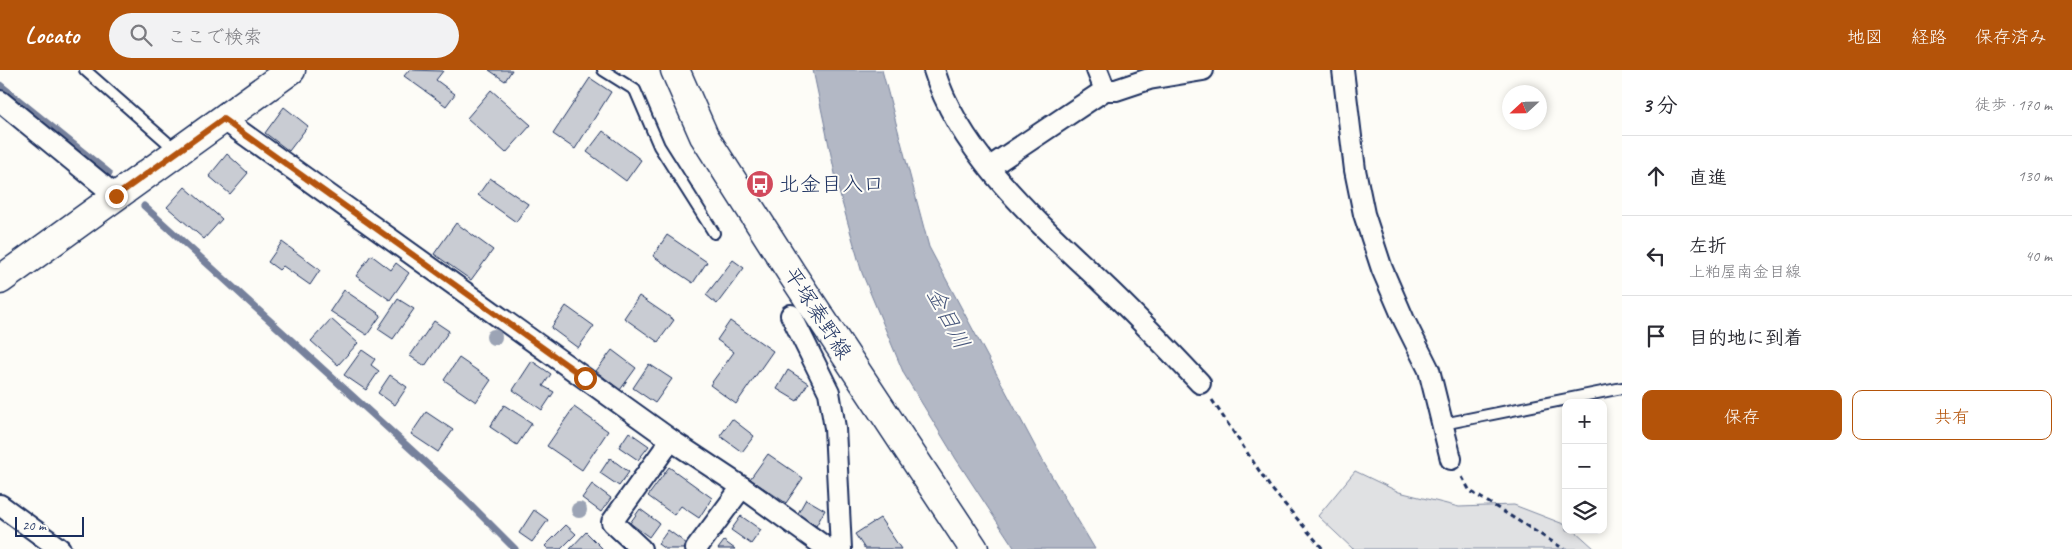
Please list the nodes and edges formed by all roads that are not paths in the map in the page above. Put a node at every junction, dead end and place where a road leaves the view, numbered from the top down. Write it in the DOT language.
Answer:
graph roads {
  1 [pos="85,70"];
  2 [pos="292,70"];
  3 [pos="603,70"];
  4 [pos="675,70"];
  5 [pos="934,70"];
  6 [pos="1097,70"];
  7 [pos="1203,70"];
  8 [pos="1343,70"];
  9 [pos="1105,90"];
  10 [pos="0,101"];
  11 [pos="223,119"];
  12 [pos="178,151"];
  13 [pos="990,167"];
  14 [pos="116,196"];
  15 [pos="714,233"];
  16 [pos="0,280"];
  17 [pos="791,315"];
  18 [pos="1200,383"];
  19 [pos="1622,388"];
  20 [pos="1443,424"];
  21 [pos="671,440"];
  22 [pos="1451,459"];
  23 [pos="742,487"];
  24 [pos="0,505"];
  25 [pos="60,549"];
  26 [pos="641,549"];
  27 [pos="696,549"];
  28 [pos="828,549"];
  29 [pos="841,549"];
  30 [pos="974,549"];
  1 -- 12 [label="lane"];
  2 -- 11 [label="main road"];
  3 -- 15 [label="lane"];
  4 -- 30 [label="main road, 平塚秦野線"];
  5 -- 13 [label="street"];
  6 -- 9 [label="street"];
  7 -- 9 [label="street"];
  8 -- 20 [label="street"];
  9 -- 13 [label="street"];
  10 -- 14 [label="street"];
  11 -- 12 [label="main road"];
  11 -- 21 [label="street"];
  12 -- 14 [label="main road"];
  13 -- 18 [label="street"];
  14 -- 16 [label="main road"];
  17 -- 29 [label="street"];
  19 -- 20 [label="lane"];
  20 -- 22 [label="street"];
  21 -- 23 [label="street"];
  21 -- 26 [label="street"];
  23 -- 27 [label="street"];
  23 -- 28 [label="street"];
  24 -- 25 [label="street"];
}
